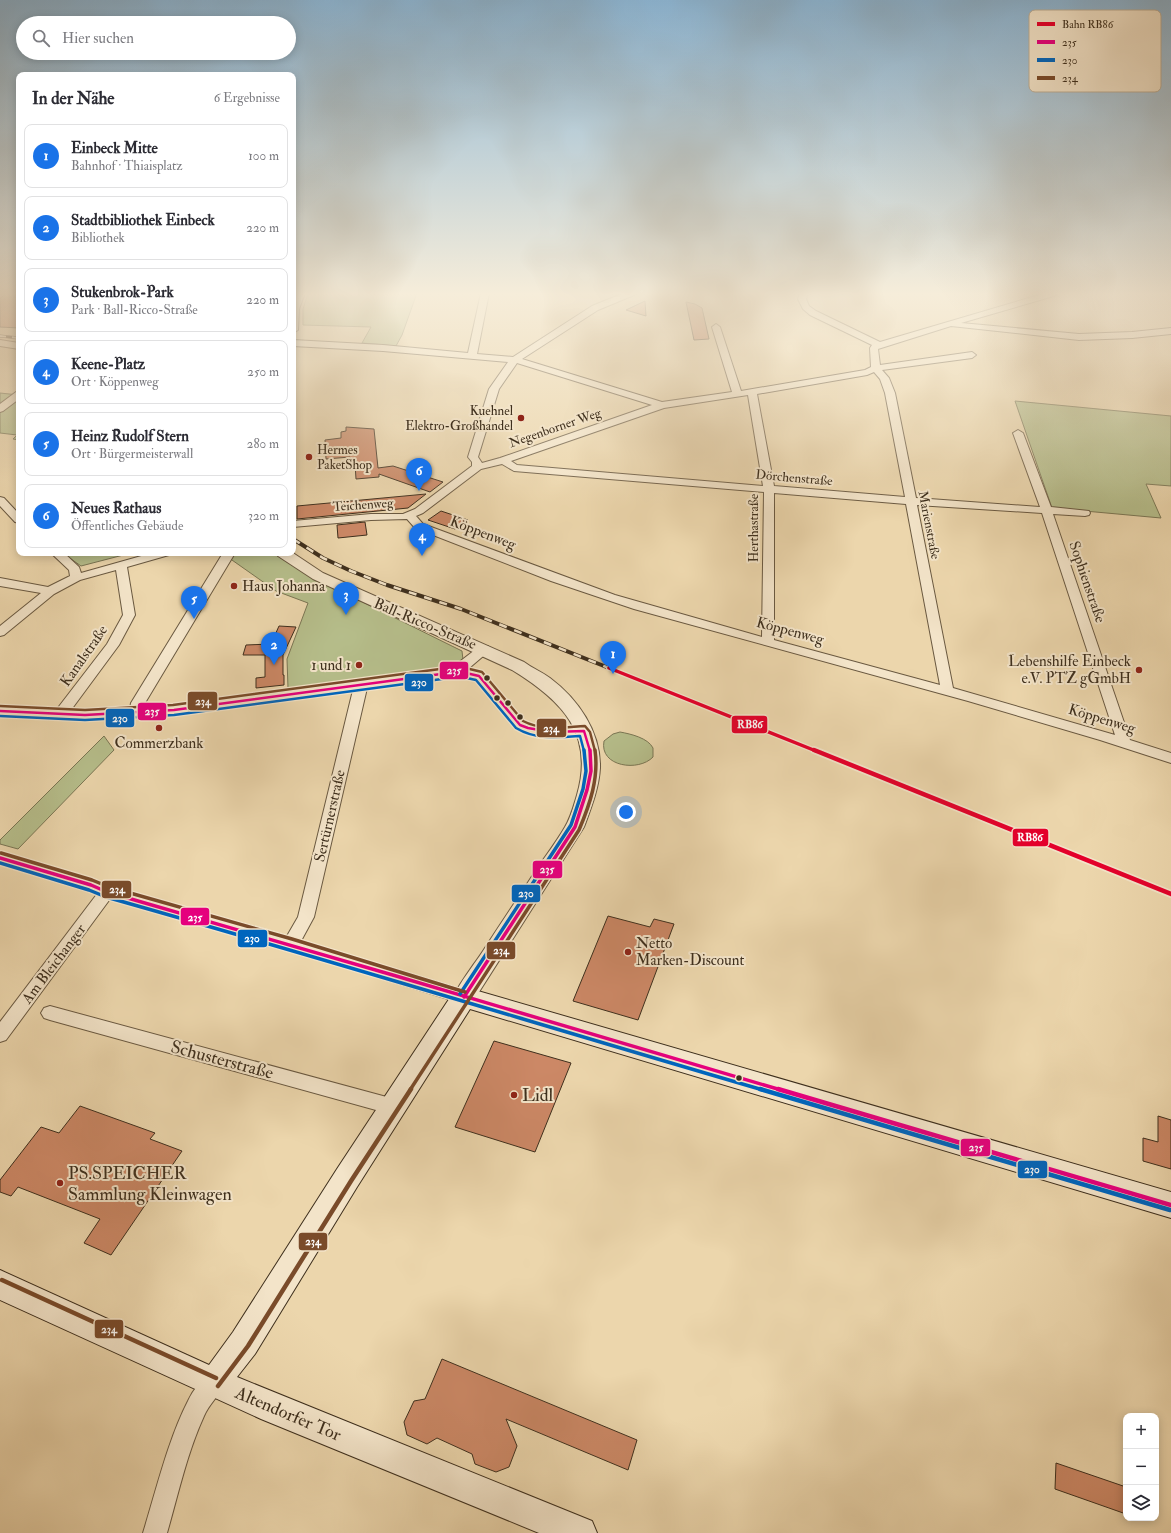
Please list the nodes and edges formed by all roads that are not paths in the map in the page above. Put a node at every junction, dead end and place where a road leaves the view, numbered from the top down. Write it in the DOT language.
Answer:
graph roads {
  1 [pos="511,365"];
  2 [pos="530,365"];
  3 [pos="728,365"];
  4 [pos="876,365"];
  5 [pos="902,365"];
  6 [pos="876,368"];
  7 [pos="752,392"];
  8 [pos="737,393"];
  9 [pos="16,396"];
  10 [pos="662,405"];
  11 [pos="0,409"];
  12 [pos="1018,434"];
  13 [pos="504,460"];
  14 [pos="478,467"];
  15 [pos="769,490"];
  16 [pos="0,500"];
  17 [pos="910,501"];
  18 [pos="1047,511"];
  19 [pos="1085,513"];
  20 [pos="410,515"];
  21 [pos="16,517"];
  22 [pos="296,524"];
  23 [pos="60,556"];
  24 [pos="155,556"];
  25 [pos="227,556"];
  26 [pos="287,556"];
  27 [pos="117,567"];
  28 [pos="76,578"];
  29 [pos="0,582"];
  30 [pos="50,591"];
  31 [pos="0,632"];
  32 [pos="768,642"];
  33 [pos="484,649"];
  34 [pos="361,684"];
  35 [pos="946,689"];
  36 [pos="0,711"];
  37 [pos="135,713"];
  38 [pos="61,714"];
  39 [pos="1124,742"];
  40 [pos="1171,758"];
  41 [pos="0,858"];
  42 [pos="107,892"];
  43 [pos="291,944"];
  44 [pos="464,997"];
  45 [pos="50,1012"];
  46 [pos="0,1035"];
  47 [pos="394,1107"];
  48 [pos="1171,1205"];
  49 [pos="0,1285"];
  50 [pos="214,1383"];
  51 [pos="156,1533"];
  52 [pos="580,1533"];
  1 -- 14 [label="street"];
  2 -- 10 [label="street"];
  3 -- 8 [label="street"];
  4 -- 6 [label="street"];
  5 -- 6 [label="street, Negenborner Weg"];
  6 -- 7 [label="street, Negenborner Weg"];
  6 -- 17 [label="street, Marienstraße"];
  7 -- 8 [label="street, Negenborner Weg"];
  7 -- 15 [label="street, Herthastraße"];
  8 -- 10 [label="street, Negenborner Weg"];
  9 -- 11 [label="street"];
  10 -- 13 [label="street, Negenborner Weg"];
  12 -- 18 [label="street, Sophienstraße"];
  13 -- 14 [label="street, Negenborner Weg"];
  13 -- 15 [label="street, Dörchenstraße"];
  14 -- 20 [label="street, Teichenweg"];
  15 -- 17 [label="street, Dörchenstraße"];
  15 -- 32 [label="street, Herthastraße"];
  16 -- 21 [label="street"];
  17 -- 18 [label="street, Dörchenstraße"];
  17 -- 35 [label="street, Marienstraße"];
  18 -- 19 [label="street, Dörchenstraße"];
  18 -- 39 [label="street, Sophienstraße"];
  20 -- 22 [label="street, Teichenweg"];
  20 -- 32 [label="street, Köppenweg"];
  23 -- 28 [label="street"];
  24 -- 27 [label="street"];
  25 -- 37 [label="street"];
  26 -- 33 [label="street, Ball-Ricco-Straße"];
  27 -- 28 [label="street"];
  27 -- 38 [label="street, Kanalstraße"];
  28 -- 30 [label="street"];
  29 -- 30 [label="street"];
  30 -- 31 [label="street"];
  32 -- 35 [label="street, Köppenweg"];
  33 -- 34 [label="street"];
  33 -- 44 [label="street, Ball-Ricco-Straße"];
  34 -- 37 [label="street"];
  34 -- 43 [label="street, Sertürnerstraße"];
  35 -- 39 [label="street, Köppenweg"];
  36 -- 38 [label="street"];
  37 -- 38 [label="street"];
  39 -- 40 [label="street, Köppenweg"];
  41 -- 42 [label="street"];
  42 -- 43 [label="street"];
  42 -- 46 [label="street, Am Bleichanger"];
  43 -- 44 [label="street"];
  44 -- 47 [label="main road"];
  44 -- 48 [label="main road"];
  45 -- 47 [label="street, Schusterstraße"];
  47 -- 50 [label="main road"];
  49 -- 50 [label="main road, Altendorfer Tor"];
  50 -- 51 [label="street"];
  50 -- 52 [label="main road, Altendorfer Tor"];
}
